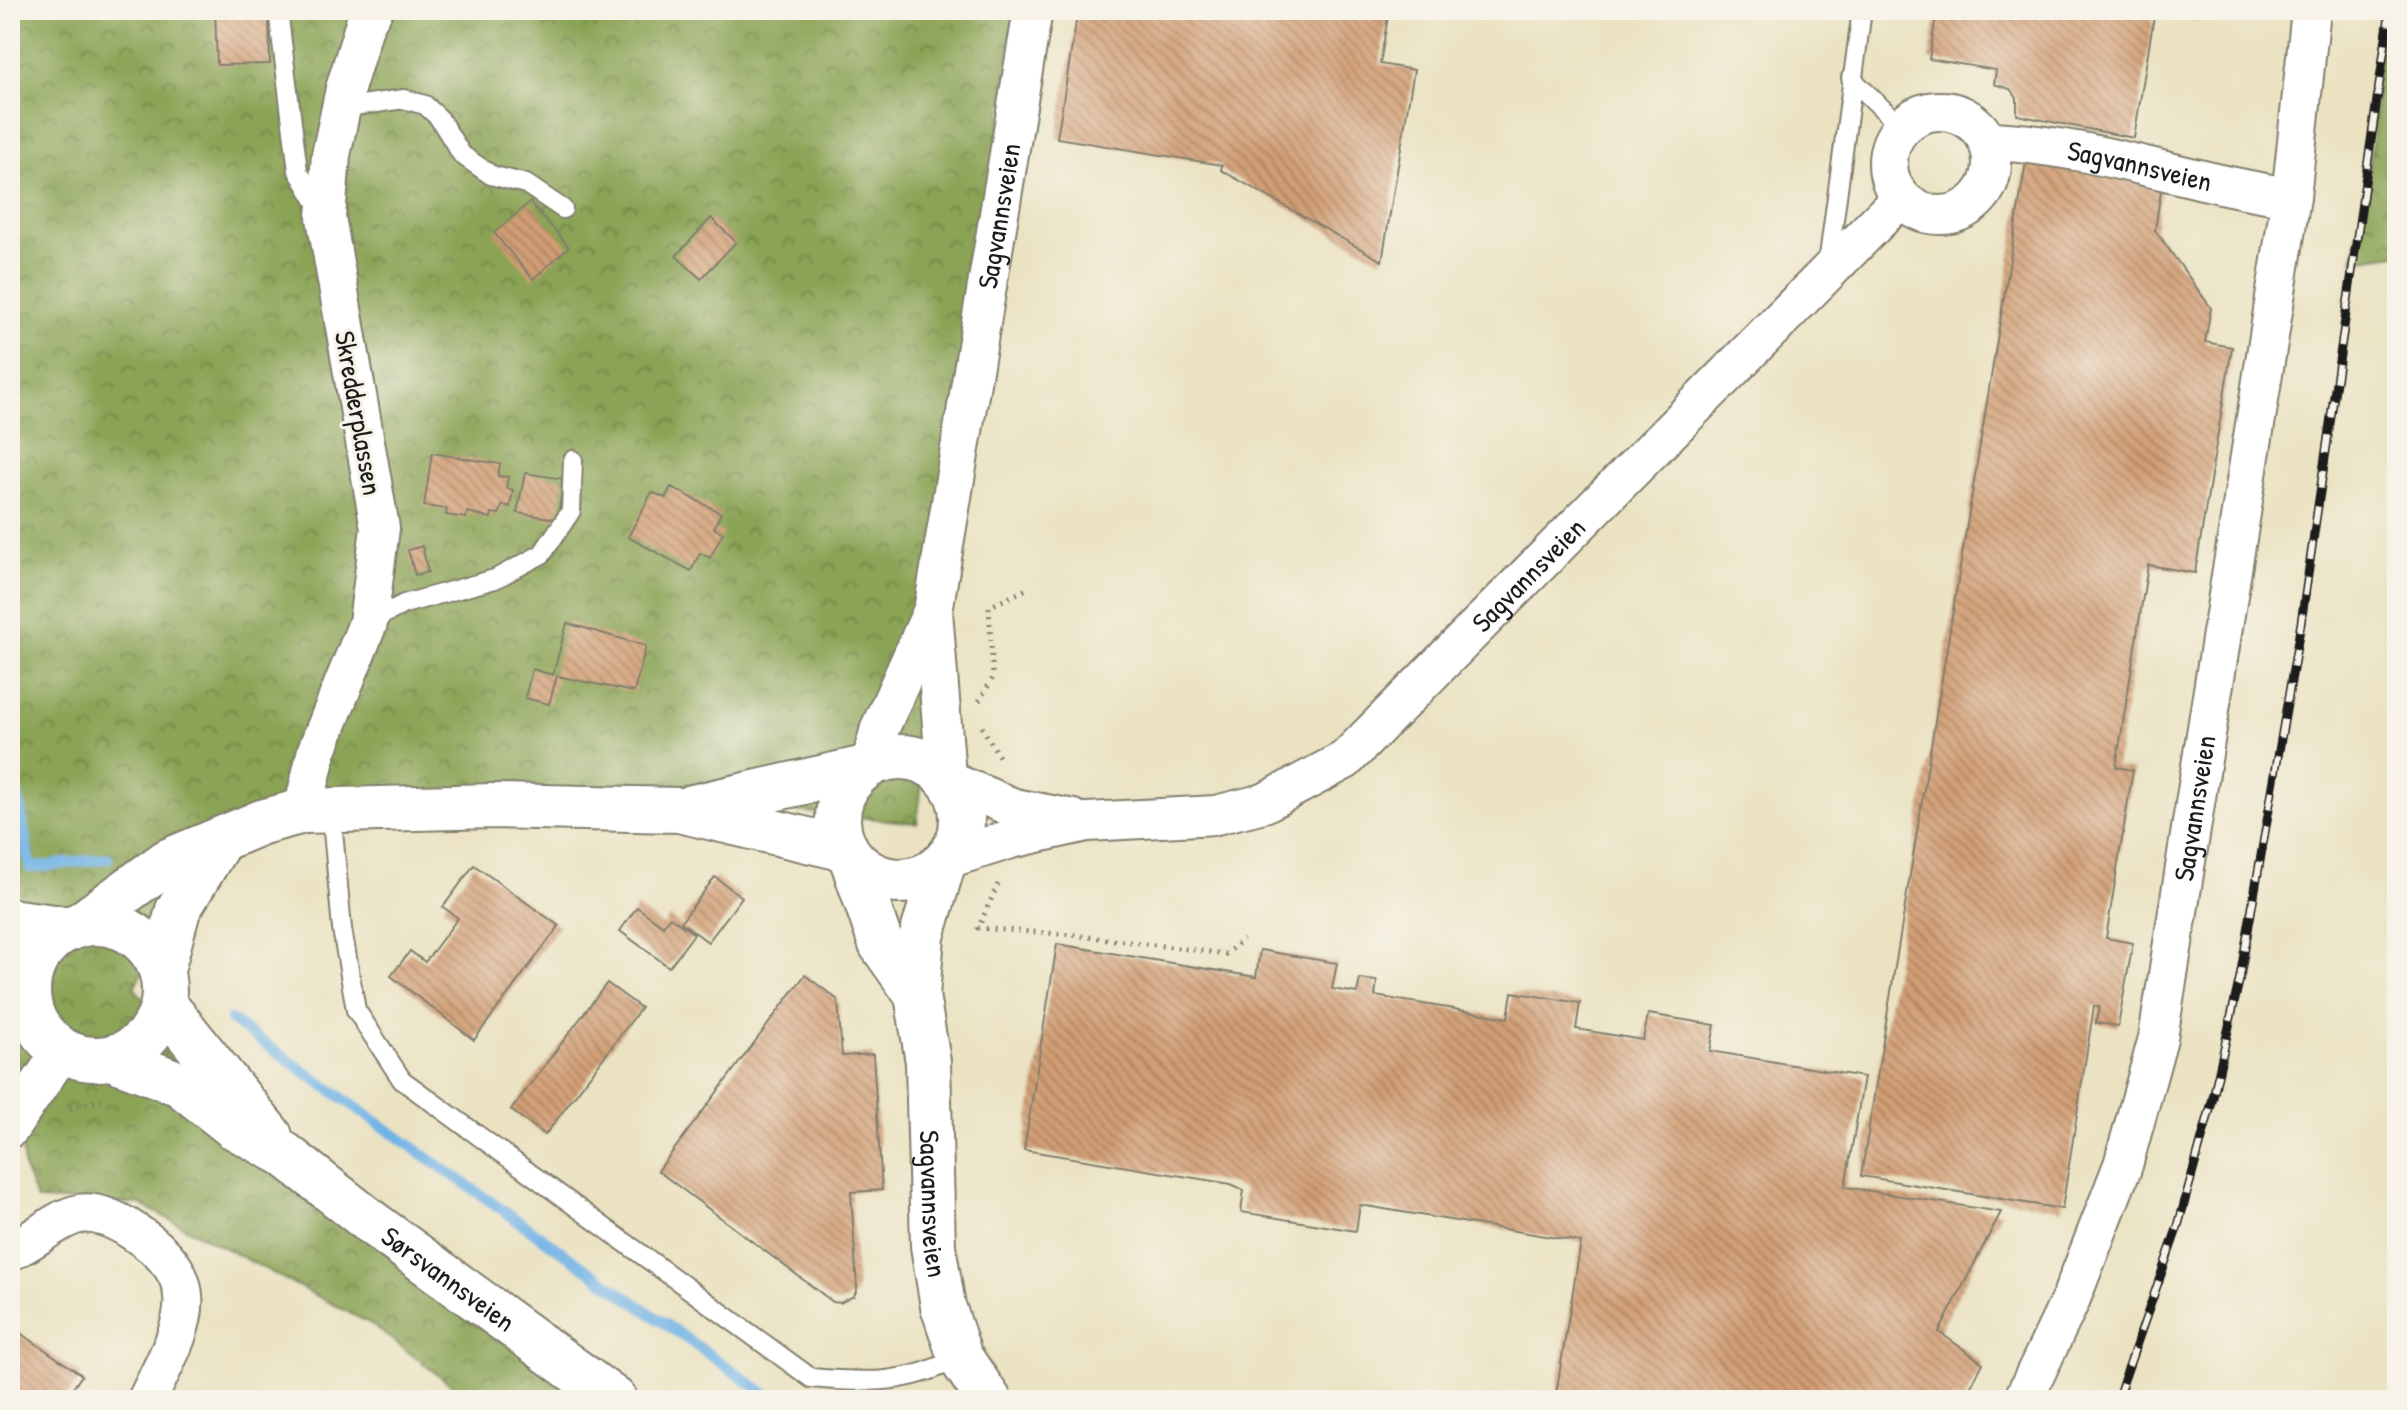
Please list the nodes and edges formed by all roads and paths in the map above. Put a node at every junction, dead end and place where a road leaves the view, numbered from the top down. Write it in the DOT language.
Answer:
graph roads {
  1 [pos="278,10"];
  2 [pos="373,10"];
  3 [pos="1033,10"];
  4 [pos="1862,10"];
  5 [pos="2311,10"];
  6 [pos="1851,78"];
  7 [pos="341,108"];
  8 [pos="1901,127"];
  9 [pos="1988,141"];
  10 [pos="2291,197"];
  11 [pos="1901,198"];
  12 [pos="563,209"];
  13 [pos="326,217"];
  14 [pos="1827,275"];
  15 [pos="573,460"];
  16 [pos="1029,588"];
  17 [pos="933,611"];
  18 [pos="368,623"];
  19 [pos="973,710"];
  20 [pos="866,766"];
  21 [pos="948,779"];
  22 [pos="317,810"];
  23 [pos="679,810"];
  24 [pos="1087,822"];
  25 [pos="219,842"];
  26 [pos="849,854"];
  27 [pos="945,862"];
  28 [pos="999,881"];
  29 [pos="10,921"];
  30 [pos="74,927"];
  31 [pos="1243,939"];
  32 [pos="163,987"];
  33 [pos="917,995"];
  34 [pos="35,1020"];
  35 [pos="110,1078"];
  36 [pos="38,1090"];
  37 [pos="10,1128"];
  38 [pos="284,1154"];
  39 [pos="10,1251"];
  40 [pos="960,1357"];
  41 [pos="147,1400"];
  42 [pos="615,1400"];
  43 [pos="989,1400"];
  44 [pos="2023,1400"];
  1 -- 13 [label="lane"];
  2 -- 7 [label="street, Skredderplassen"];
  3 -- 17 [label="street, Sagvannsveien"];
  4 -- 6 [label="lane"];
  5 -- 10 [label="street, Sagvannsveien"];
  6 -- 8 [label="lane"];
  6 -- 14 [label="lane"];
  7 -- 12 [label="lane"];
  7 -- 13 [label="street, Skredderplassen"];
  8 -- 9 [label="street"];
  8 -- 11 [label="street"];
  9 -- 10 [label="street, Sagvannsveien"];
  9 -- 11 [label="street"];
  10 -- 44 [label="street, Sagvannsveien"];
  11 -- 14 [label="street, Sagvannsveien"];
  13 -- 18 [label="street, Skredderplassen"];
  14 -- 24 [label="street, Sagvannsveien"];
  15 -- 18 [label="lane"];
  16 -- 19 [label="path"];
  17 -- 20 [label="street, Sagvannsveien"];
  17 -- 21 [label="street, Sagvannsveien"];
  18 -- 22 [label="street, Skredderplassen"];
  20 -- 21 [label="street"];
  20 -- 23 [label="street"];
  20 -- 26 [label="street"];
  21 -- 24 [label="street, Sagvannsveien"];
  21 -- 27 [label="street"];
  22 -- 23 [label="street"];
  22 -- 25 [label="street"];
  22 -- 40 [label="lane"];
  23 -- 26 [label="street"];
  24 -- 27 [label="street, Sagvannsveien"];
  25 -- 30 [label="street"];
  25 -- 32 [label="street"];
  26 -- 27 [label="street"];
  26 -- 33 [label="street, Sagvannsveien"];
  27 -- 33 [label="street, Sagvannsveien"];
  28 -- 31 [label="path"];
  29 -- 30 [label="street"];
  30 -- 32 [label="street"];
  30 -- 34 [label="street"];
  32 -- 35 [label="street"];
  32 -- 38 [label="street, Sørsvannsveien"];
  33 -- 40 [label="street, Sagvannsveien"];
  34 -- 35 [label="street"];
  34 -- 36 [label="street"];
  35 -- 36 [label="path"];
  35 -- 38 [label="street, Sørsvannsveien"];
  36 -- 37 [label="street"];
  38 -- 42 [label="street, Sørsvannsveien"];
  39 -- 41 [label="street"];
  40 -- 43 [label="street, Sagvannsveien"];
}
